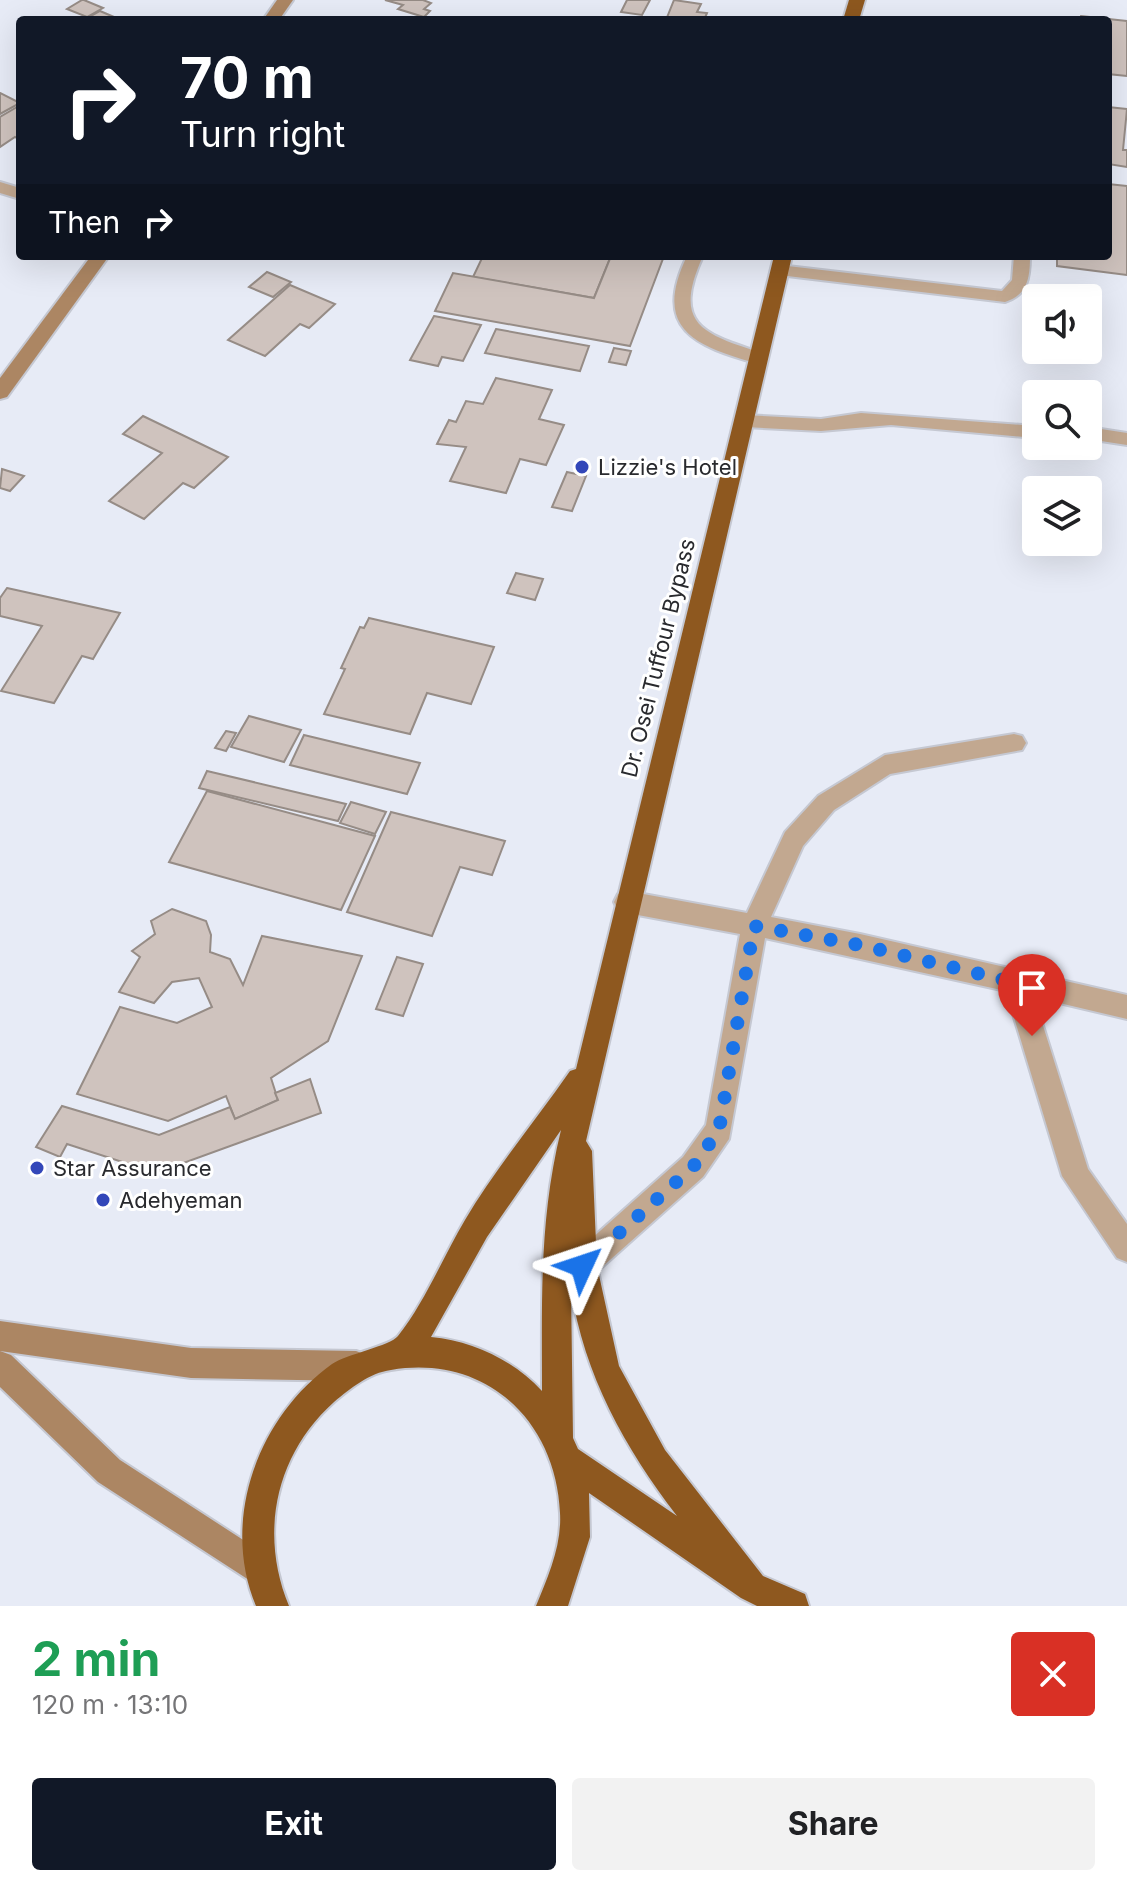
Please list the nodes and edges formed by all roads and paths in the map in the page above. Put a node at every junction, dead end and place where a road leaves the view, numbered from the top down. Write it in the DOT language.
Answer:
graph roads {
  1 [pos="97,260"];
  2 [pos="694,260"];
  3 [pos="1022,260"];
  4 [pos="781,263"];
  5 [pos="759,358"];
  6 [pos="3,384"];
  7 [pos="745,421"];
  8 [pos="1022,431"];
  9 [pos="1102,435"];
  10 [pos="1127,439"];
  11 [pos="1014,743"];
  12 [pos="627,902"];
  13 [pos="754,926"];
  14 [pos="1017,983"];
  15 [pos="1127,1007"];
  16 [pos="586,1072"];
  17 [pos="577,1112"];
  18 [pos="1127,1248"];
  19 [pos="582,1266"];
  20 [pos="0,1336"];
  21 [pos="406,1351"];
  22 [pos="0,1366"];
  23 [pos="356,1366"];
  24 [pos="563,1448"];
  25 [pos="752,1587"];
  26 [pos="264,1593"];
  27 [pos="552,1606"];
  28 [pos="793,1606"];
  1 -- 6 [label="main road"];
  2 -- 5 [label="lane"];
  3 -- 4 [label="lane"];
  4 -- 5 [label="highway, Dr. Osei Tuffour Bypass"];
  5 -- 7 [label="highway, Dr. Osei Tuffour Bypass"];
  7 -- 8 [label="lane"];
  7 -- 12 [label="highway, Dr. Osei Tuffour Bypass"];
  9 -- 10 [label="lane"];
  11 -- 13 [label="street"];
  12 -- 13 [label="street"];
  12 -- 16 [label="highway, Dr. Osei Tuffour Bypass"];
  13 -- 14 [label="street"];
  13 -- 19 [label="street"];
  14 -- 15 [label="street"];
  14 -- 18 [label="street"];
  16 -- 17 [label="highway, Dr. Osei Tuffour Bypass"];
  16 -- 21 [label="highway, Dr. Osei Tuffour Bypass"];
  17 -- 19 [label="highway"];
  17 -- 24 [label="highway, Dr. Osei Tuffour Bypass"];
  19 -- 25 [label="highway"];
  20 -- 23 [label="main road"];
  21 -- 23 [label="highway"];
  21 -- 24 [label="highway"];
  22 -- 26 [label="main road"];
  23 -- 26 [label="highway"];
  24 -- 25 [label="highway"];
  24 -- 27 [label="highway, Dr. Osei Tuffour Bypass"];
  25 -- 28 [label="highway"];
}
